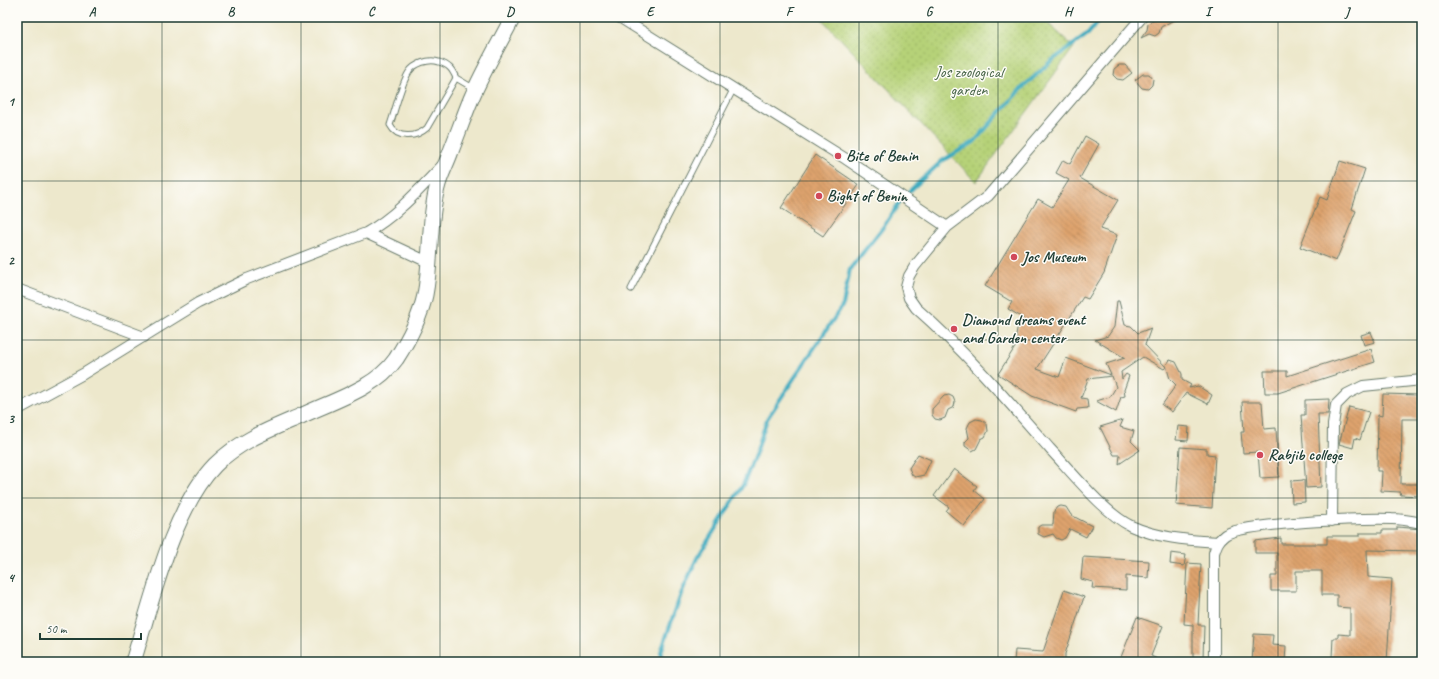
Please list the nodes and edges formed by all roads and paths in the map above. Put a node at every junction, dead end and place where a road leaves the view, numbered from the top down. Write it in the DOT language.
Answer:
graph roads {
  1 [pos="513,17"];
  2 [pos="619,17"];
  3 [pos="1142,17"];
  4 [pos="456,78"];
  5 [pos="734,88"];
  6 [pos="476,90"];
  7 [pos="448,160"];
  8 [pos="947,227"];
  9 [pos="366,233"];
  10 [pos="428,262"];
  11 [pos="17,289"];
  12 [pos="631,289"];
  13 [pos="144,336"];
  14 [pos="1422,380"];
  15 [pos="17,410"];
  16 [pos="1332,521"];
  17 [pos="1422,523"];
  18 [pos="1217,542"];
  19 [pos="132,662"];
  20 [pos="1214,662"];
  1 -- 6 [label="street"];
  2 -- 5 [label="street"];
  3 -- 8 [label="street"];
  4 -- 4 [label="lane"];
  4 -- 6 [label="lane"];
  5 -- 8 [label="street"];
  5 -- 12 [label="lane"];
  6 -- 7 [label="street"];
  7 -- 9 [label="street"];
  7 -- 10 [label="street"];
  8 -- 18 [label="street"];
  9 -- 10 [label="street"];
  9 -- 13 [label="street"];
  10 -- 19 [label="street"];
  11 -- 13 [label="street"];
  13 -- 15 [label="street"];
  14 -- 16 [label="street"];
  16 -- 17 [label="street"];
  16 -- 18 [label="street"];
  18 -- 20 [label="street"];
}
